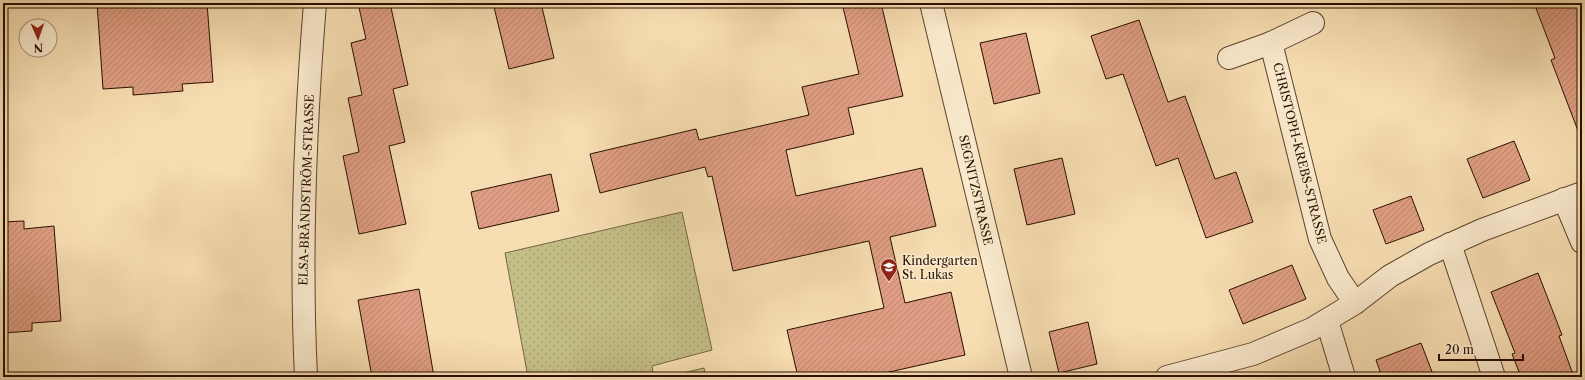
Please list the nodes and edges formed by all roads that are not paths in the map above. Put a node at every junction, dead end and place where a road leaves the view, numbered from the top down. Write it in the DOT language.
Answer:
graph roads {
  1 [pos="315,3"];
  2 [pos="936,4"];
  3 [pos="1313,23"];
  4 [pos="1272,43"];
  5 [pos="1230,58"];
  6 [pos="1573,196"];
  7 [pos="1582,242"];
  8 [pos="1450,244"];
  9 [pos="1355,303"];
  10 [pos="1327,321"];
  11 [pos="1213,372"];
  12 [pos="306,377"];
  13 [pos="1021,377"];
  14 [pos="1167,377"];
  15 [pos="1344,377"];
  16 [pos="1494,377"];
  1 -- 12 [label="street, ELSA-BRÄNDSTRÖM-STRASSE"];
  2 -- 13 [label="street, SEGNITZSTRASSE"];
  3 -- 4 [label="street"];
  4 -- 5 [label="street"];
  4 -- 9 [label="street, CHRISTOPH-KREBS-STRASSE"];
  6 -- 7 [label="street"];
  6 -- 8 [label="street"];
  8 -- 9 [label="street"];
  8 -- 16 [label="street"];
  9 -- 10 [label="street"];
  10 -- 11 [label="street"];
  10 -- 15 [label="street"];
  11 -- 14 [label="street"];
}
